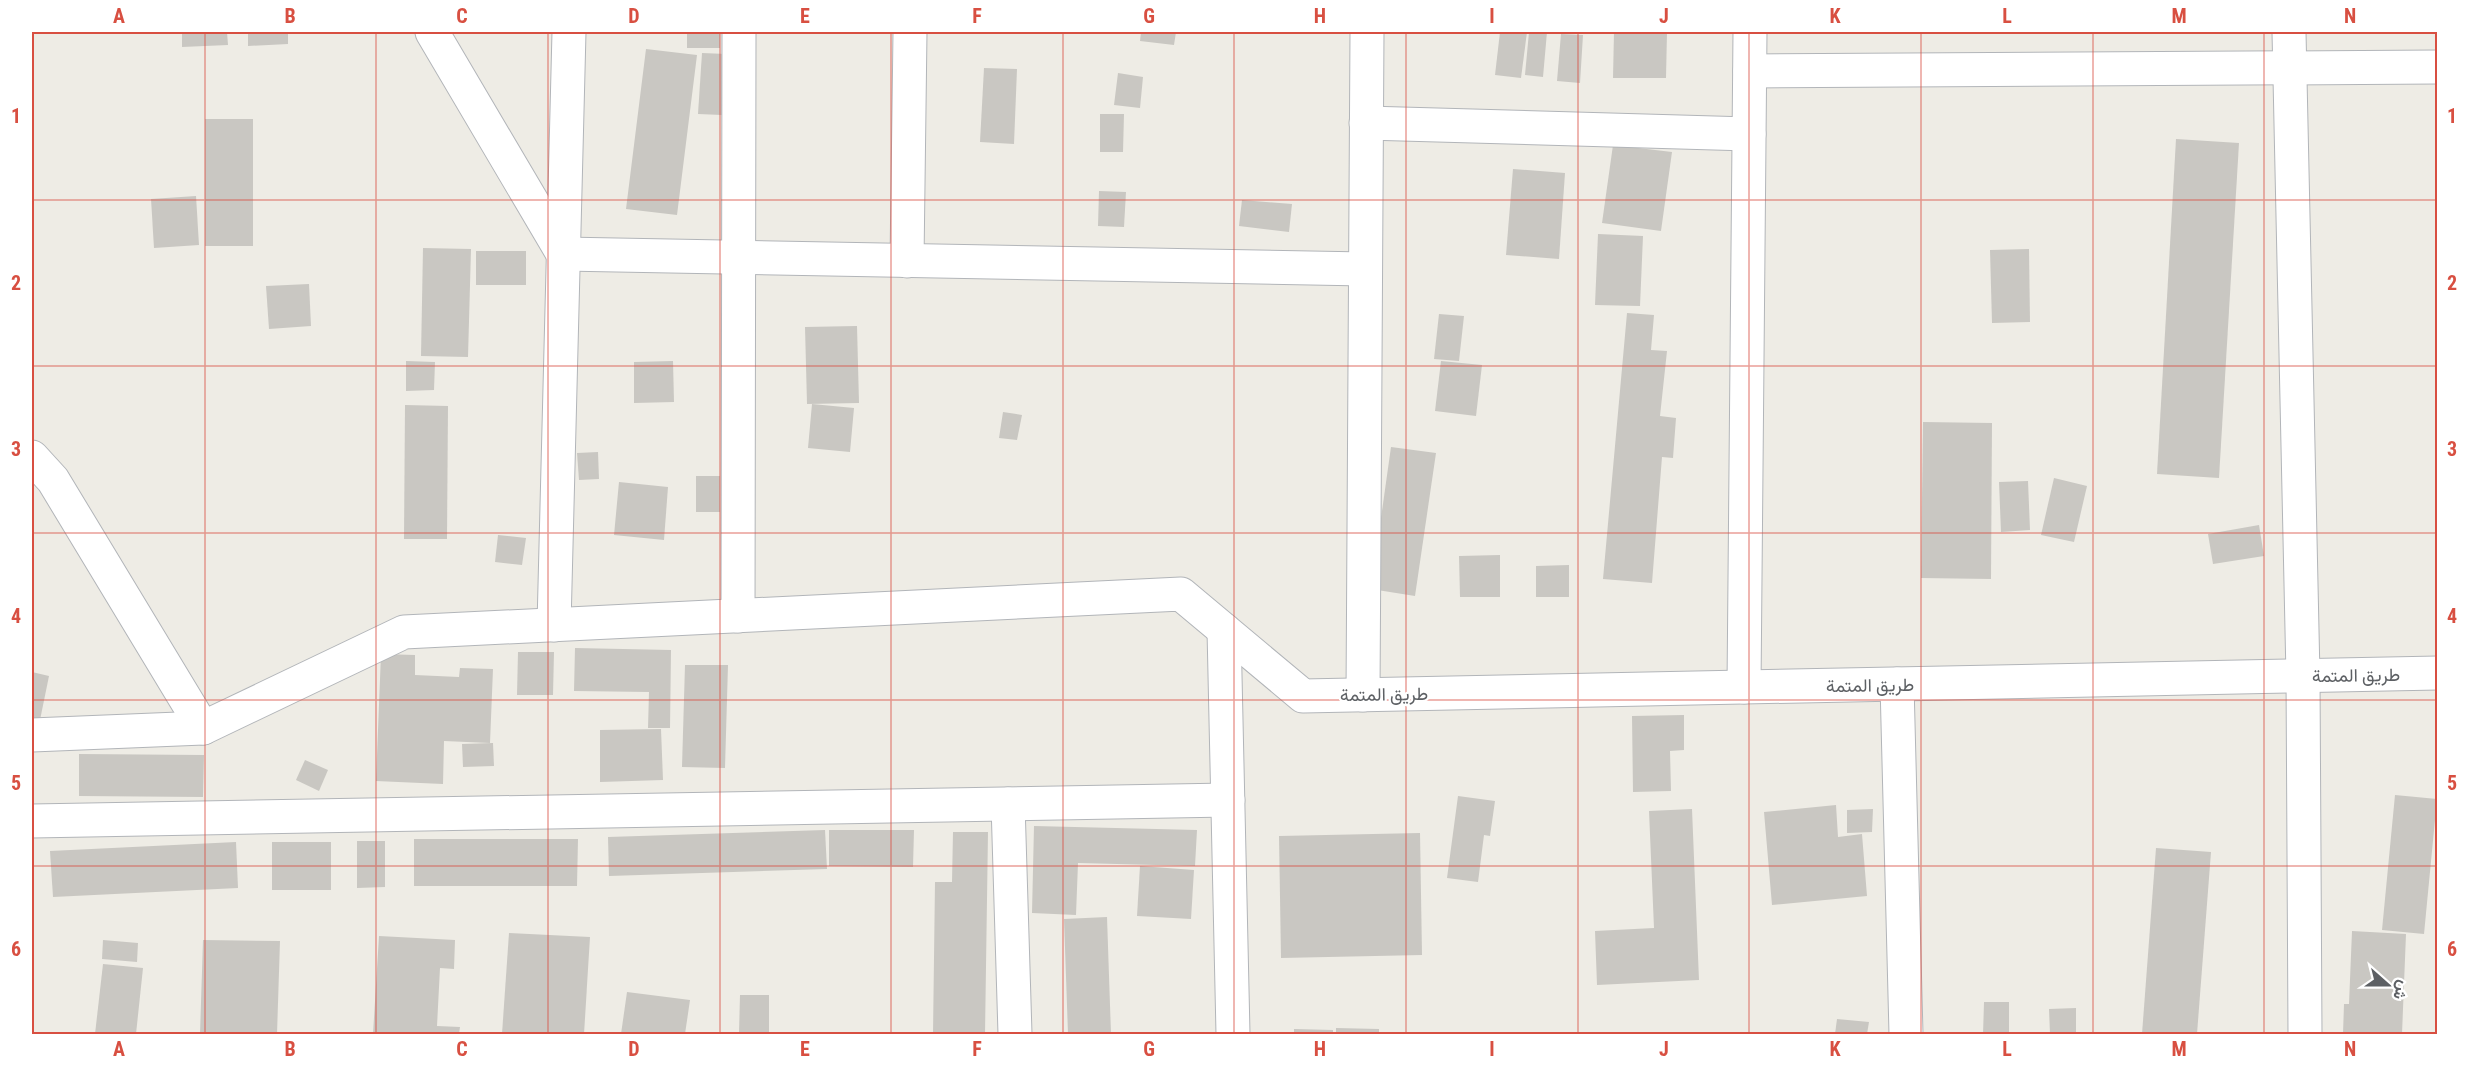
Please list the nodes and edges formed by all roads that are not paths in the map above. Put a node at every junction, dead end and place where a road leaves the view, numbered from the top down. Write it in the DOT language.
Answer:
graph roads {
  1 [pos="432,32"];
  2 [pos="569,32"];
  3 [pos="739,32"];
  4 [pos="910,32"];
  5 [pos="1367,32"];
  6 [pos="1750,32"];
  7 [pos="2289,32"];
  8 [pos="2438,67"];
  9 [pos="2290,68"];
  10 [pos="1750,71"];
  11 [pos="1366,123"];
  12 [pos="1749,135"];
  13 [pos="563,254"];
  14 [pos="739,257"];
  15 [pos="907,261"];
  16 [pos="1365,269"];
  17 [pos="32,457"];
  18 [pos="738,616"];
  19 [pos="554,625"];
  20 [pos="1224,630"];
  21 [pos="2438,674"];
  22 [pos="2303,676"];
  23 [pos="1897,684"];
  24 [pos="1744,687"];
  25 [pos="1363,695"];
  26 [pos="203,728"];
  27 [pos="32,735"];
  28 [pos="1228,800"];
  29 [pos="1008,804"];
  30 [pos="32,821"];
  31 [pos="1015,1035"];
  32 [pos="1233,1035"];
  33 [pos="1906,1035"];
  34 [pos="2306,1035"];
  1 -- 13 [label="street"];
  2 -- 13 [label="street"];
  3 -- 14 [label="street"];
  4 -- 15 [label="street"];
  5 -- 11 [label="street"];
  6 -- 10 [label="street"];
  7 -- 9 [label="street"];
  8 -- 9 [label="street"];
  9 -- 10 [label="street"];
  9 -- 22 [label="street"];
  10 -- 12 [label="street"];
  11 -- 12 [label="street"];
  11 -- 16 [label="street"];
  12 -- 24 [label="street"];
  13 -- 14 [label="street"];
  13 -- 19 [label="street"];
  14 -- 15 [label="street"];
  14 -- 18 [label="street"];
  15 -- 16 [label="street"];
  16 -- 25 [label="street"];
  17 -- 26 [label="street"];
  18 -- 19 [label="street"];
  18 -- 20 [label="street"];
  19 -- 26 [label="street"];
  20 -- 25 [label="street, طريق المتمة"];
  20 -- 28 [label="street"];
  21 -- 22 [label="street, طريق المتمة"];
  22 -- 23 [label="street, طريق المتمة"];
  22 -- 34 [label="street"];
  23 -- 24 [label="street, طريق المتمة"];
  23 -- 33 [label="street"];
  24 -- 25 [label="street, طريق المتمة"];
  26 -- 27 [label="street"];
  28 -- 29 [label="street"];
  28 -- 32 [label="street"];
  29 -- 30 [label="street"];
  29 -- 31 [label="street"];
}
